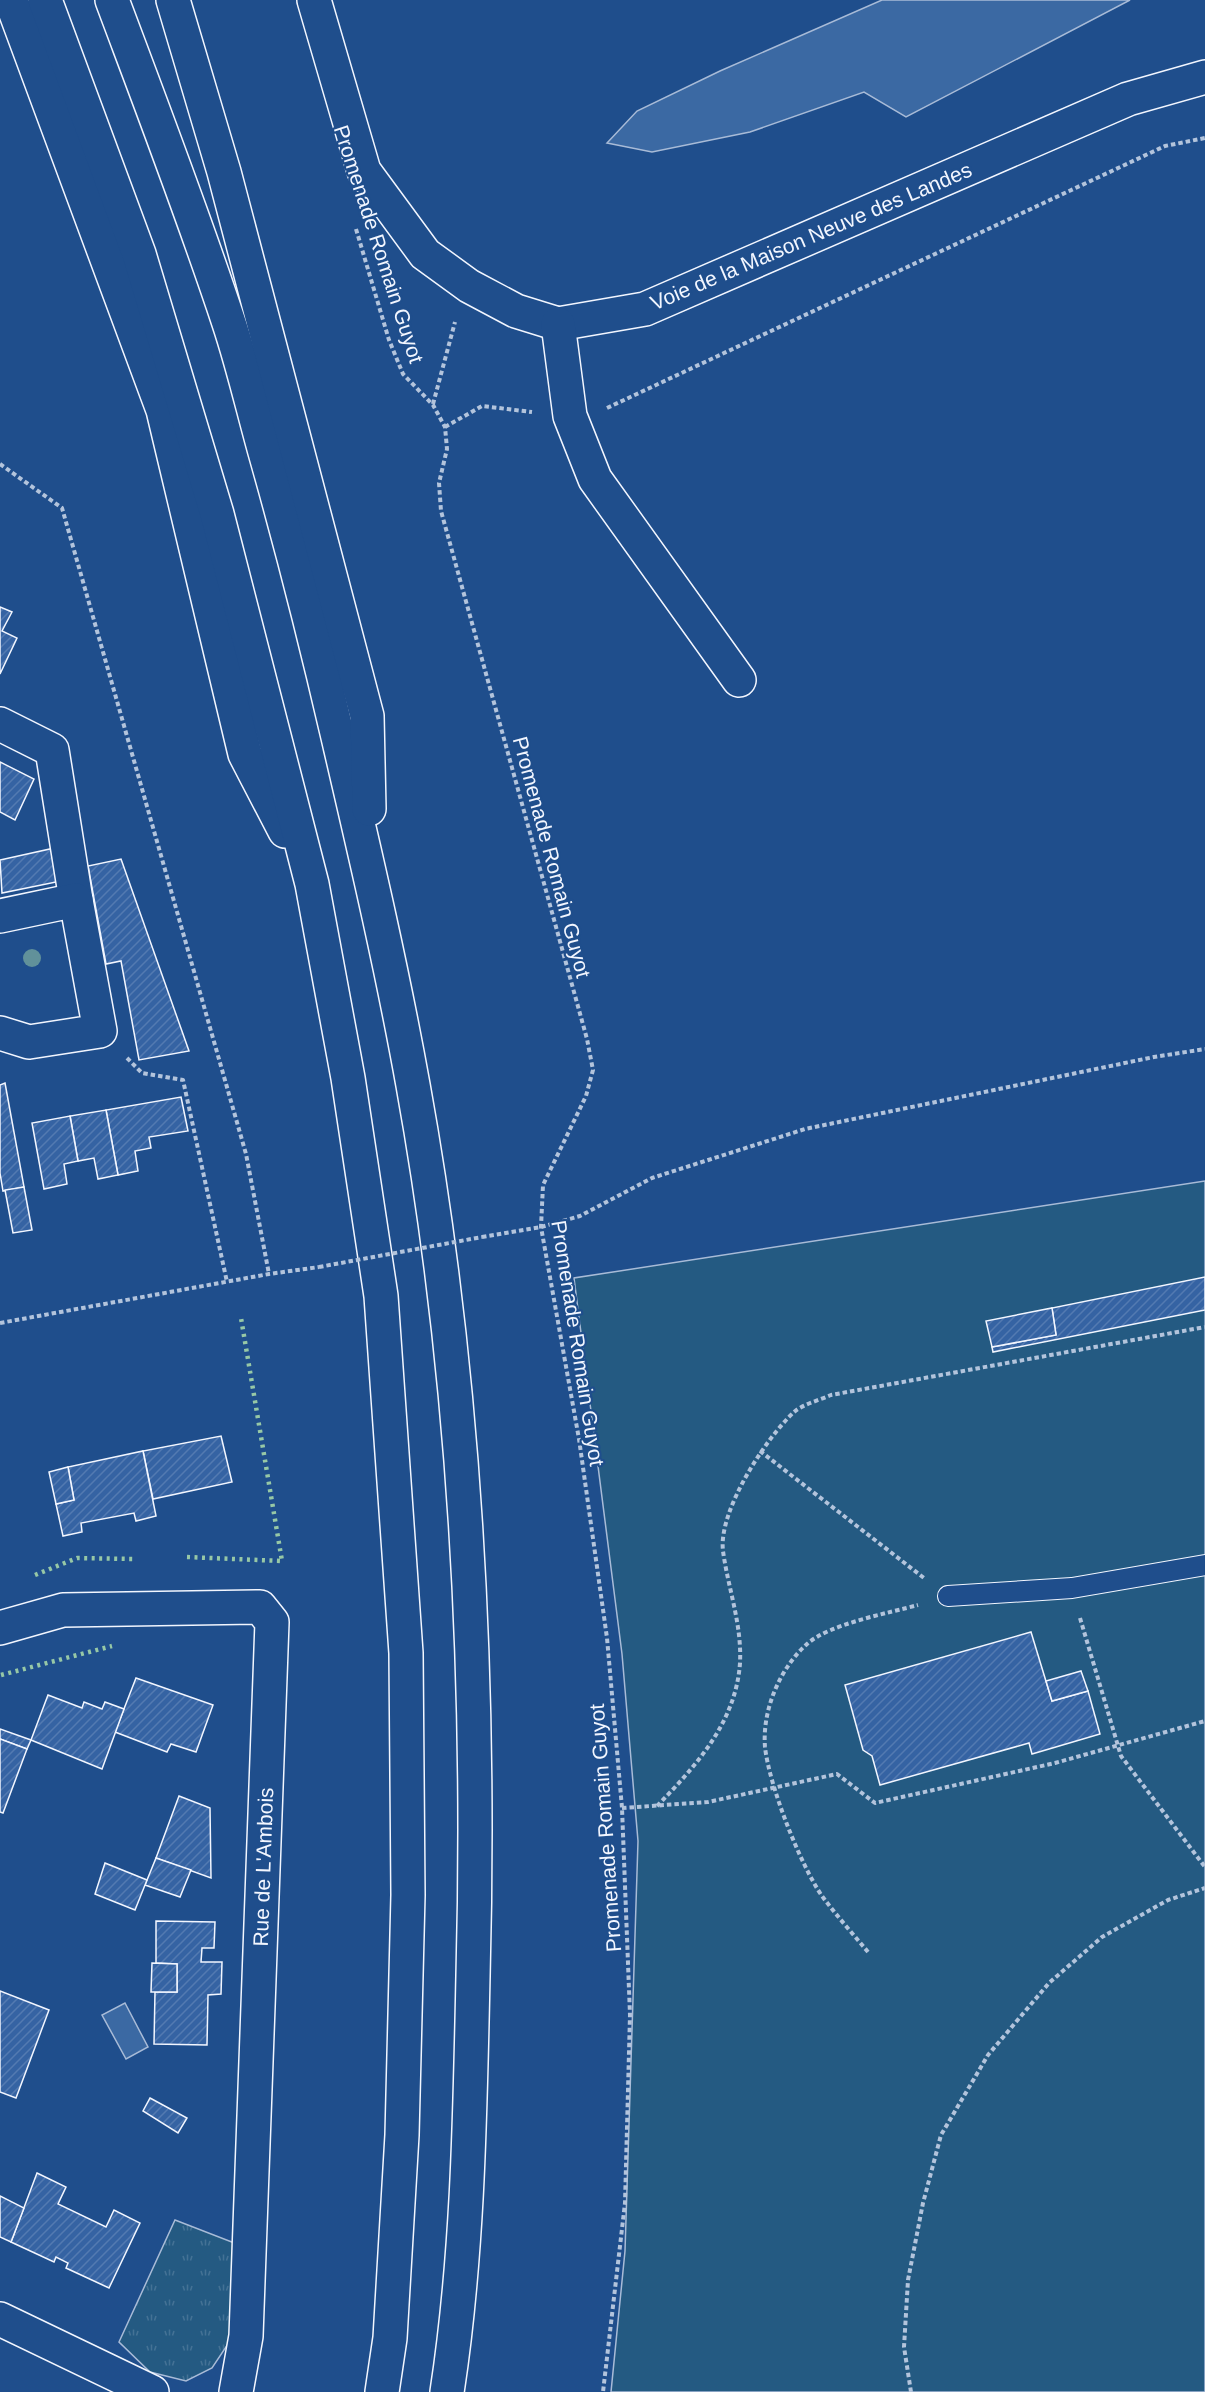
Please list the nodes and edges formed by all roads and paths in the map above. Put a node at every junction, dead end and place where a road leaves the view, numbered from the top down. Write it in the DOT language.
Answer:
graph roads {
  1 [pos="11,0"];
  2 [pos="45,0"];
  3 [pos="112,0"];
  4 [pos="173,0"];
  5 [pos="314,0"];
  6 [pos="1205,77"];
  7 [pos="1205,138"];
  8 [pos="355,226"];
  9 [pos="469,286"];
  10 [pos="558,324"];
  11 [pos="433,405"];
  12 [pos="570,416"];
  13 [pos="445,427"];
  14 [pos="0,464"];
  15 [pos="739,680"];
  16 [pos="0,724"];
  17 [pos="371,877"];
  18 [pos="312,884"];
  19 [pos="76,900"];
  20 [pos="0,916"];
  21 [pos="99,1031"];
  22 [pos="0,1033"];
  23 [pos="1205,1049"];
  24 [pos="541,1227"];
  25 [pos="269,1274"];
  26 [pos="227,1282"];
  27 [pos="0,1323"];
  28 [pos="1205,1327"];
  29 [pos="760,1451"];
  30 [pos="1205,1565"];
  31 [pos="1071,1588"];
  32 [pos="948,1596"];
  33 [pos="0,1628"];
  34 [pos="1205,1721"];
  35 [pos="1116,1745"];
  36 [pos="776,1787"];
  37 [pos="657,1806"];
  38 [pos="622,1808"];
  39 [pos="1205,1867"];
  40 [pos="1205,1888"];
  41 [pos="868,1952"];
  42 [pos="0,2319"];
  43 [pos="152,2392"];
  44 [pos="236,2392"];
  45 [pos="382,2392"];
  46 [pos="447,2392"];
  47 [pos="603,2392"];
  48 [pos="911,2392"];
  1 -- 18 [label="main road"];
  2 -- 18 [label="main road"];
  3 -- 17 [label="main road"];
  4 -- 17 [label="main road"];
  5 -- 9 [label="main road"];
  6 -- 10 [label="main road, Voie de la Maison Neuve des Landes"];
  7 -- 12 [label="path"];
  8 -- 11 [label="path, Promenade Romain Guyot"];
  9 -- 10 [label="main road"];
  9 -- 11 [label="path"];
  10 -- 12 [label="main road"];
  11 -- 13 [label="path, Promenade Romain Guyot"];
  12 -- 13 [label="path"];
  12 -- 15 [label="main road"];
  13 -- 24 [label="path, Promenade Romain Guyot"];
  14 -- 25 [label="path"];
  16 -- 19 [label="main road"];
  17 -- 46 [label="main road"];
  18 -- 45 [label="main road"];
  19 -- 20 [label="main road"];
  19 -- 21 [label="main road"];
  21 -- 22 [label="main road"];
  21 -- 26 [label="path"];
  23 -- 24 [label="path"];
  24 -- 25 [label="path, bridge"];
  24 -- 38 [label="path, Promenade Romain Guyot"];
  25 -- 26 [label="path"];
  26 -- 27 [label="path"];
  28 -- 29 [label="path"];
  29 -- 32 [label="path"];
  29 -- 37 [label="path"];
  30 -- 31 [label="lane"];
  31 -- 32 [label="lane"];
  31 -- 35 [label="path"];
  32 -- 36 [label="path"];
  33 -- 44 [label="main road, Rue de L'Ambois"];
  34 -- 35 [label="path"];
  35 -- 36 [label="path"];
  35 -- 39 [label="path"];
  36 -- 37 [label="path"];
  36 -- 41 [label="path"];
  37 -- 38 [label="path"];
  38 -- 47 [label="path, Promenade Romain Guyot"];
  40 -- 48 [label="path"];
  42 -- 43 [label="main road"];
}
